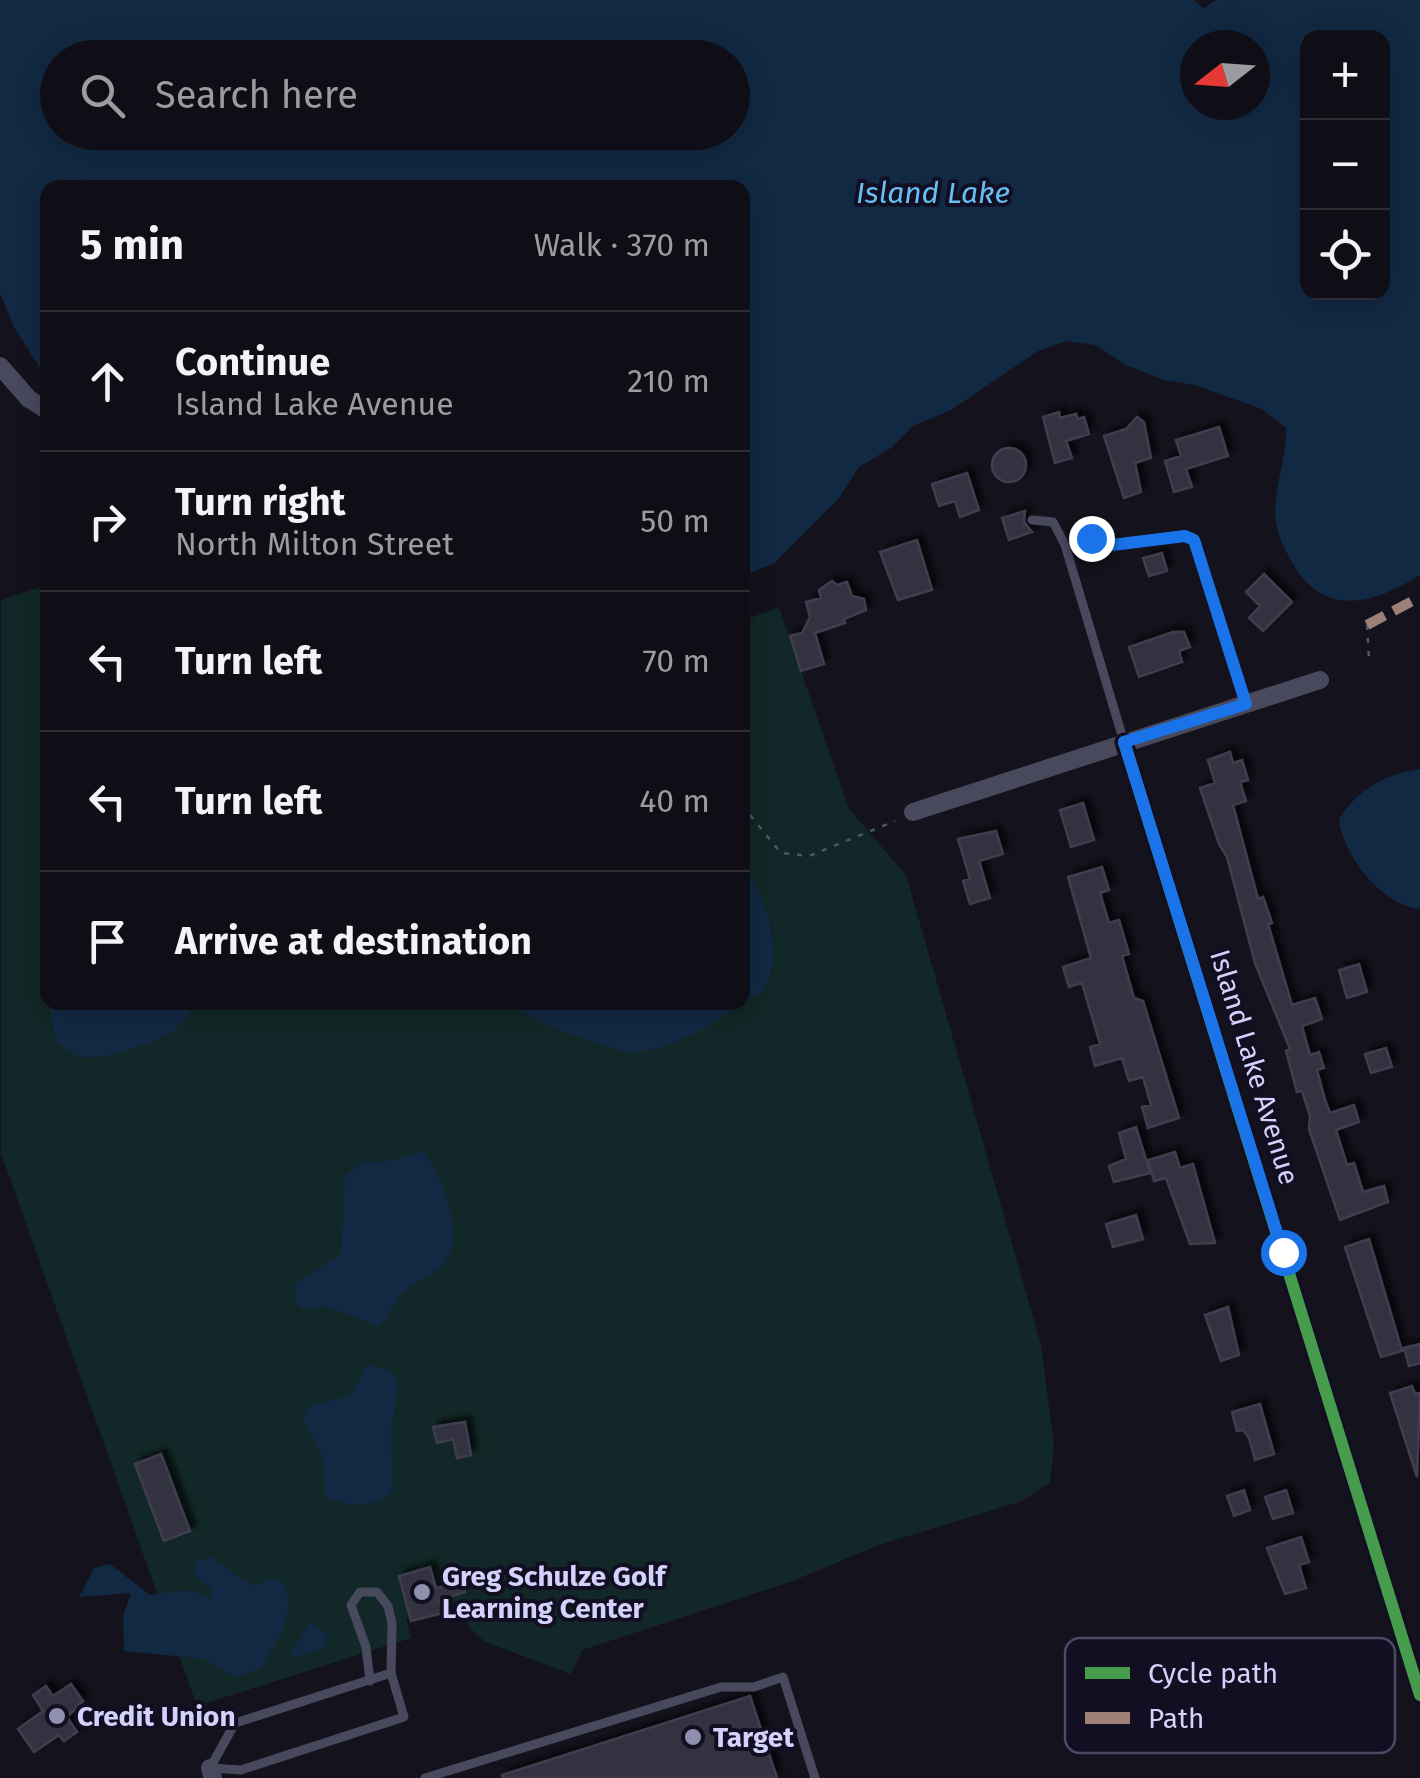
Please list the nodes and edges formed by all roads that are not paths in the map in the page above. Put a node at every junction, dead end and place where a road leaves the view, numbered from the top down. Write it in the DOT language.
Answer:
graph roads {
  1 [pos="0,366"];
  2 [pos="40,407"];
  3 [pos="1032,520"];
  4 [pos="1085,522"];
  5 [pos="1320,680"];
  6 [pos="1246,704"];
  7 [pos="1124,742"];
  8 [pos="913,812"];
  9 [pos="391,1673"];
  10 [pos="370,1680"];
  11 [pos="1420,1696"];
  12 [pos="212,1773"];
  13 [pos="426,1778"];
  14 [pos="814,1778"];
  1 -- 2 [label="street"];
  3 -- 7 [label="lane"];
  4 -- 6 [label="lane"];
  5 -- 6 [label="street"];
  6 -- 7 [label="street"];
  7 -- 8 [label="street"];
  7 -- 11 [label="street, Island Lake Avenue"];
  9 -- 10 [label="lane"];
  9 -- 10 [label="lane"];
  9 -- 12 [label="lane"];
  10 -- 12 [label="lane"];
  13 -- 14 [label="lane"];
}
